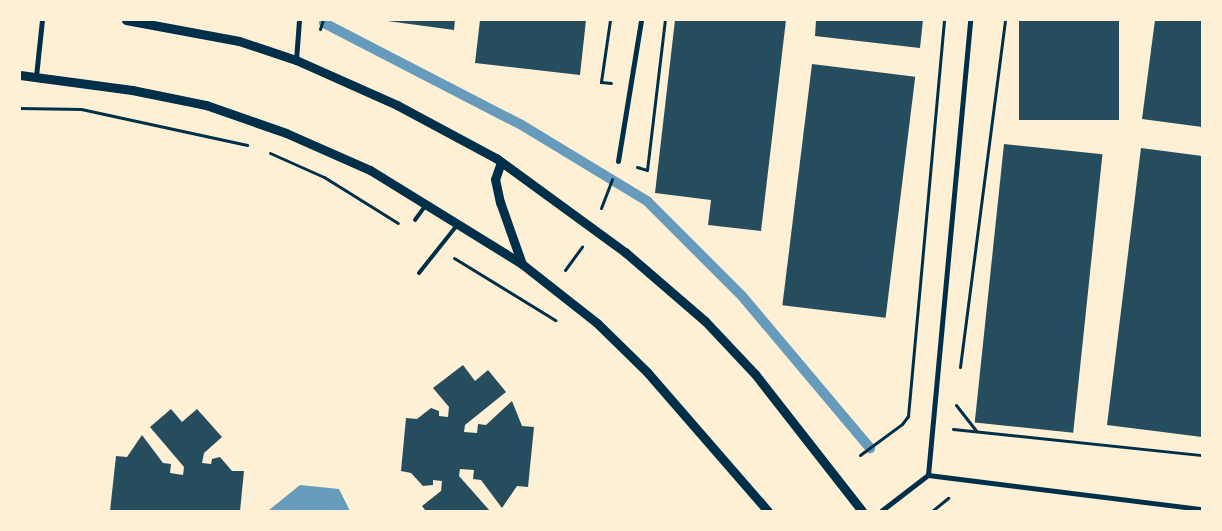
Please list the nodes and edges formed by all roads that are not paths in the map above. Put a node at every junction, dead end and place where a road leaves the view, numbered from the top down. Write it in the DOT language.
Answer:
graph roads {
  1 [pos="42,20"];
  2 [pos="126,20"];
  3 [pos="300,20"];
  4 [pos="642,20"];
  5 [pos="970,20"];
  6 [pos="296,60"];
  7 [pos="20,75"];
  8 [pos="36,76"];
  9 [pos="618,161"];
  10 [pos="501,162"];
  11 [pos="426,205"];
  12 [pos="415,220"];
  13 [pos="458,224"];
  14 [pos="522,264"];
  15 [pos="419,272"];
  16 [pos="928,475"];
  17 [pos="765,507"];
  18 [pos="1202,508"];
  19 [pos="775,511"];
  20 [pos="862,511"];
  21 [pos="881,511"];
  1 -- 8 [label="street"];
  2 -- 6 [label="street"];
  3 -- 6 [label="street"];
  4 -- 9 [label="street"];
  5 -- 16 [label="street"];
  6 -- 10 [label="street"];
  7 -- 8 [label="street"];
  8 -- 11 [label="street"];
  10 -- 14 [label="street"];
  10 -- 20 [label="street"];
  11 -- 12 [label="lane"];
  11 -- 13 [label="street"];
  13 -- 14 [label="street"];
  13 -- 15 [label="lane"];
  14 -- 17 [label="street"];
  16 -- 18 [label="street"];
  16 -- 21 [label="street"];
  17 -- 19 [label="street"];
}
